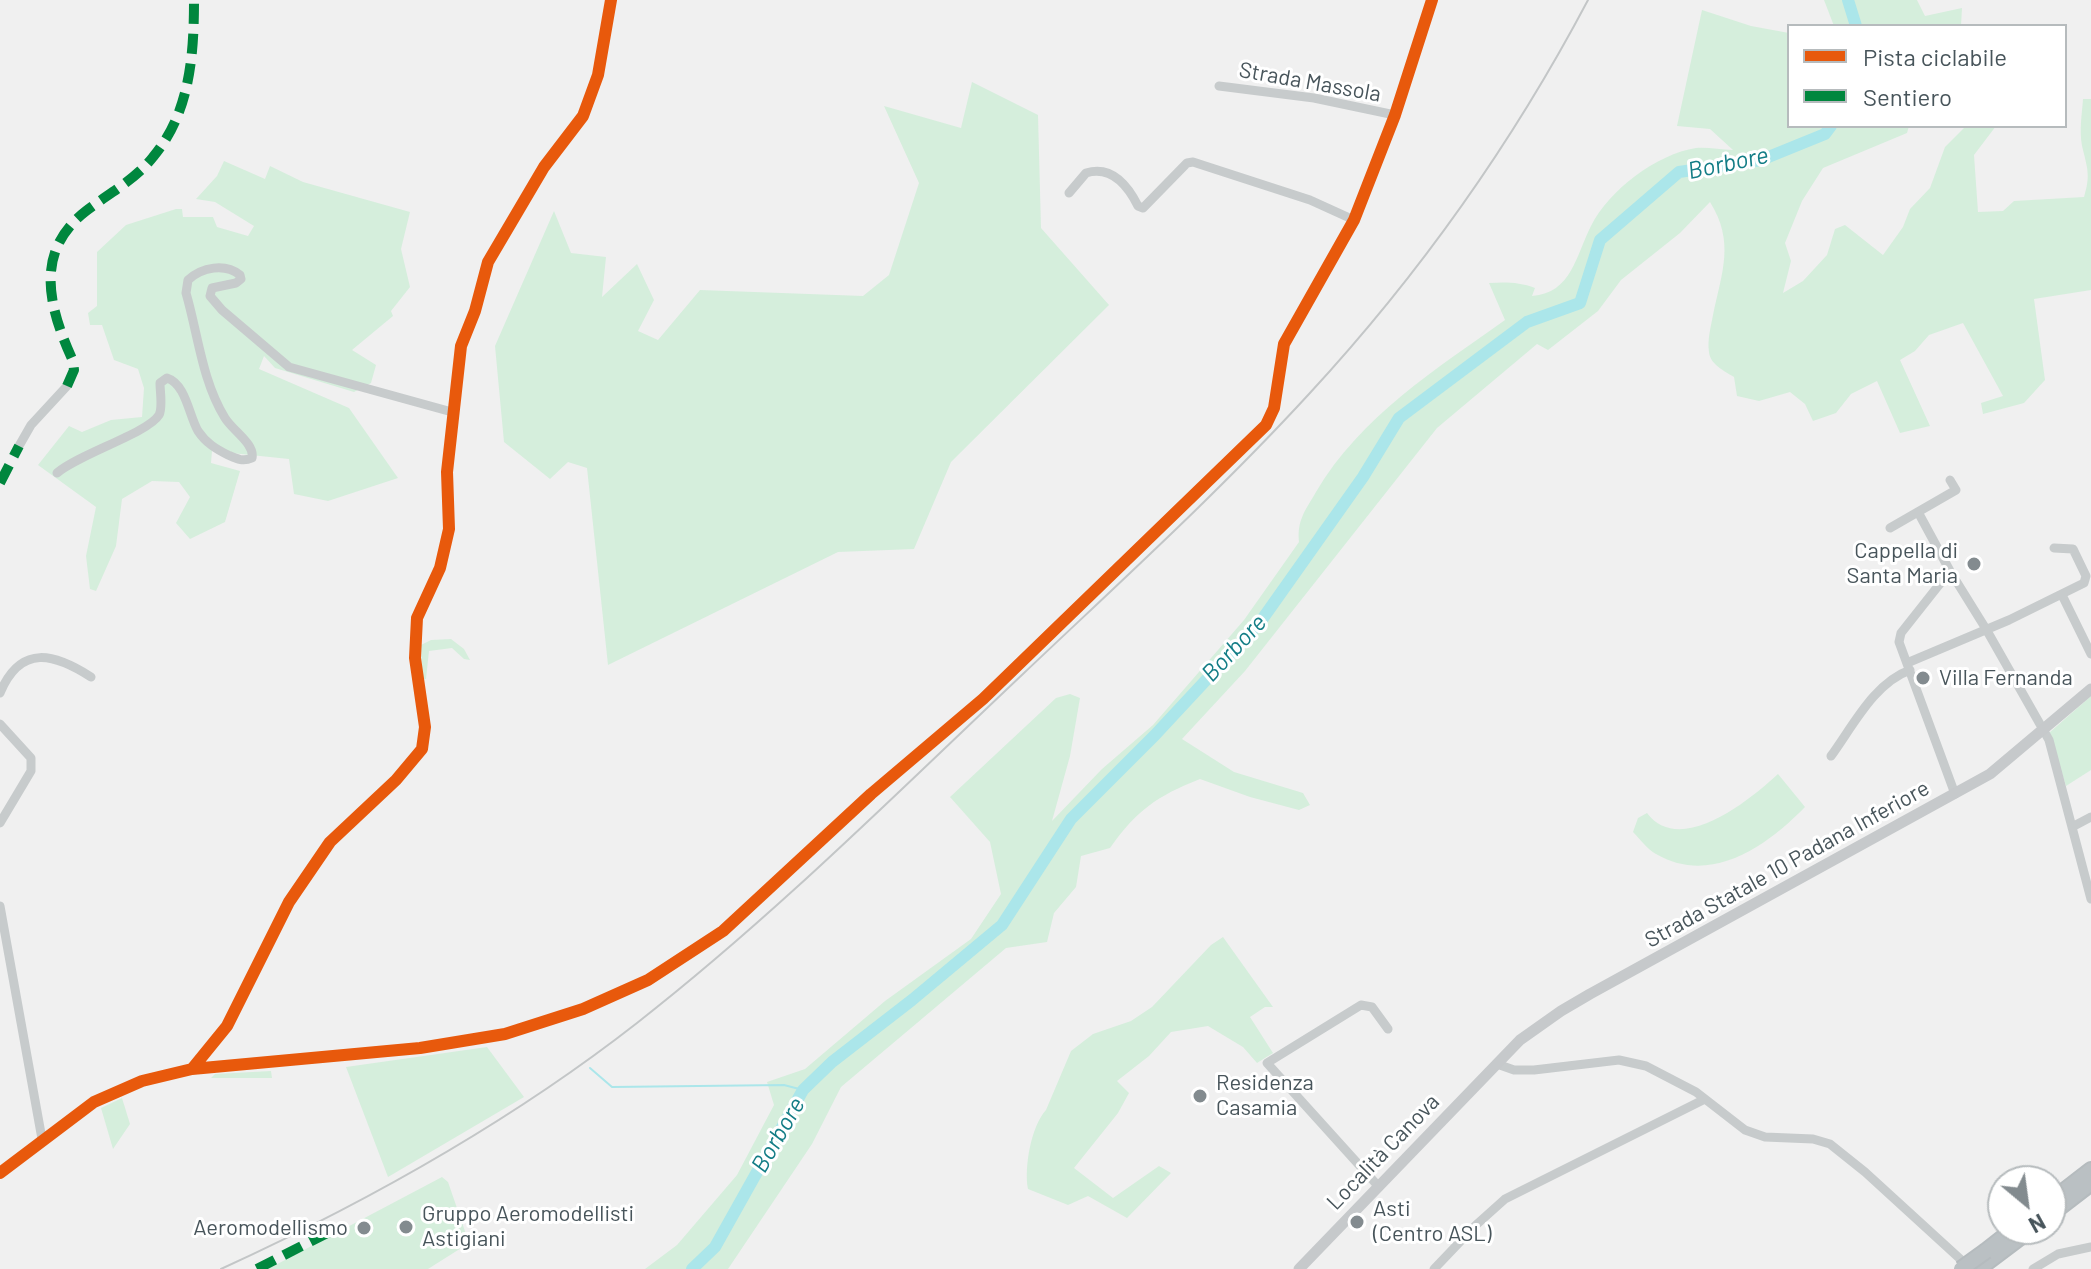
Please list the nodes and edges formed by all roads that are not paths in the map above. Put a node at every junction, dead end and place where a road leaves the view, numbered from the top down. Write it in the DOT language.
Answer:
graph roads {
  1 [pos="611,0"];
  2 [pos="1432,0"];
  3 [pos="1219,86"];
  4 [pos="1395,115"];
  5 [pos="1069,193"];
  6 [pos="1354,220"];
  7 [pos="67,386"];
  8 [pos="452,412"];
  9 [pos="19,446"];
  10 [pos="57,473"];
  11 [pos="1950,480"];
  12 [pos="1918,512"];
  13 [pos="1890,528"];
  14 [pos="2054,548"];
  15 [pos="1950,571"];
  16 [pos="2062,595"];
  17 [pos="1986,629"];
  18 [pos="2091,654"];
  19 [pos="1909,666"];
  20 [pos="91,677"];
  21 [pos="2091,689"];
  22 [pos="0,693"];
  23 [pos="0,724"];
  24 [pos="2044,729"];
  25 [pos="1831,756"];
  26 [pos="1955,794"];
  27 [pos="2091,817"];
  28 [pos="0,823"];
  29 [pos="2072,827"];
  30 [pos="2086,863"];
  31 [pos="2091,899"];
  32 [pos="0,906"];
  33 [pos="1388,1029"];
  34 [pos="1497,1064"];
  35 [pos="192,1069"];
  36 [pos="1705,1099"];
  37 [pos="42,1139"];
  38 [pos="2091,1170"];
  39 [pos="0,1173"];
  40 [pos="2091,1183"];
  41 [pos="1379,1187"];
  42 [pos="2067,1189"];
  43 [pos="2067,1202"];
  44 [pos="1998,1245"];
  45 [pos="2005,1245"];
  46 [pos="2091,1247"];
  47 [pos="1988,1255"];
  48 [pos="1299,1269"];
  49 [pos="1434,1269"];
  50 [pos="1961,1269"];
  51 [pos="1972,1269"];
  52 [pos="1978,1269"];
  53 [pos="2033,1269"];
  1 -- 8 [label="street"];
  2 -- 4 [label="street"];
  3 -- 4 [label="street, Strada Massola"];
  4 -- 6 [label="street"];
  5 -- 6 [label="street"];
  6 -- 35 [label="street"];
  7 -- 9 [label="street"];
  8 -- 10 [label="street"];
  8 -- 35 [label="street"];
  11 -- 12 [label="street"];
  12 -- 13 [label="street"];
  12 -- 15 [label="street"];
  14 -- 16 [label="street"];
  15 -- 17 [label="street"];
  15 -- 19 [label="street"];
  16 -- 17 [label="street"];
  16 -- 18 [label="street"];
  17 -- 19 [label="street"];
  17 -- 24 [label="street"];
  19 -- 25 [label="street"];
  19 -- 26 [label="street"];
  20 -- 22 [label="street"];
  21 -- 24 [label="main road, Strada Statale 10 Padana Inferiore"];
  23 -- 28 [label="street"];
  24 -- 26 [label="main road, Strada Statale 10 Padana Inferiore"];
  24 -- 29 [label="street"];
  26 -- 34 [label="main road, Strada Statale 10 Padana Inferiore"];
  27 -- 29 [label="street"];
  29 -- 30 [label="street"];
  30 -- 31 [label="street"];
  32 -- 37 [label="street"];
  33 -- 41 [label="street"];
  34 -- 36 [label="street"];
  34 -- 41 [label="main road, Località Canova"];
  35 -- 37 [label="street"];
  36 -- 49 [label="street"];
  36 -- 51 [label="street"];
  37 -- 39 [label="street"];
  38 -- 42 [label="highway"];
  40 -- 43 [label="highway"];
  41 -- 48 [label="main road, Località Canova"];
  44 -- 47 [label="highway"];
  45 -- 47 [label="highway"];
  46 -- 53 [label="street"];
  47 -- 50 [label="highway, bridge"];
  47 -- 52 [label="highway"];
}
